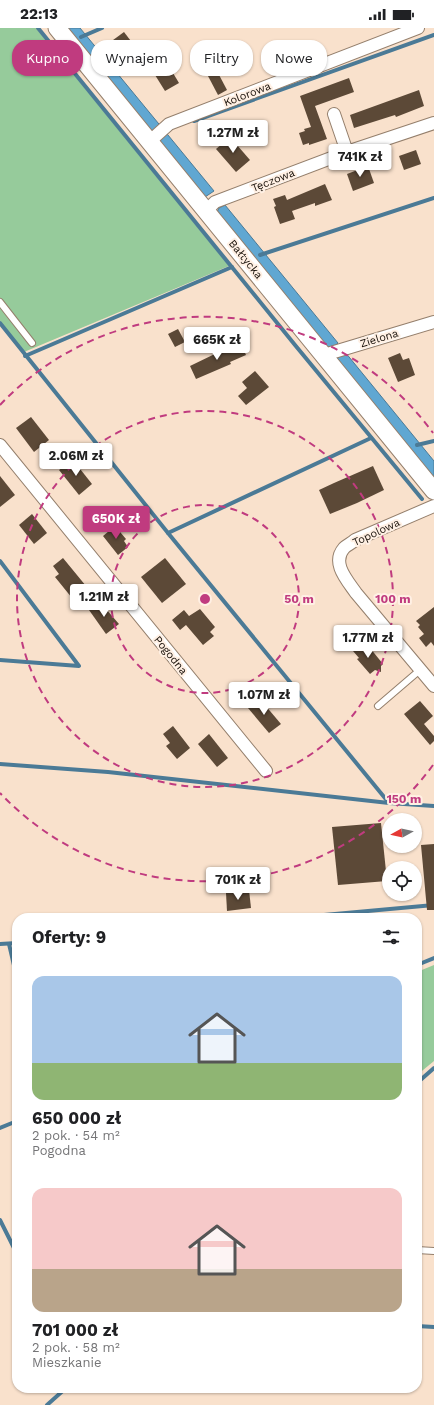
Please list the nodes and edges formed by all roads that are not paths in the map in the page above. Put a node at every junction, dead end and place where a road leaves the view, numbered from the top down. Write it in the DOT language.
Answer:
graph roads {
  1 [pos="57,28"];
  2 [pos="418,28"];
  3 [pos="334,114"];
  4 [pos="434,123"];
  5 [pos="152,139"];
  6 [pos="347,152"];
  7 [pos="206,211"];
  8 [pos="0,302"];
  9 [pos="434,322"];
  10 [pos="32,343"];
  11 [pos="324,355"];
  12 [pos="0,445"];
  13 [pos="434,491"];
  14 [pos="434,506"];
  15 [pos="420,670"];
  16 [pos="434,686"];
  17 [pos="378,706"];
  18 [pos="266,771"];
  19 [pos="422,1250"];
  20 [pos="434,1251"];
  1 -- 5 [label="main road, Bałtycka"];
  2 -- 5 [label="street, Kolorowa"];
  3 -- 6 [label="street"];
  4 -- 6 [label="street, Tęczowa"];
  5 -- 7 [label="main road, Bałtycka"];
  6 -- 7 [label="street, Tęczowa"];
  7 -- 11 [label="main road, Bałtycka"];
  8 -- 10 [label="lane"];
  9 -- 11 [label="street, Zielona"];
  11 -- 13 [label="main road, Bałtycka"];
  12 -- 18 [label="street, Pogodna"];
  14 -- 15 [label="street, Topolowa"];
  15 -- 16 [label="street, Topolowa"];
  15 -- 17 [label="lane"];
  19 -- 20 [label="lane"];
}
